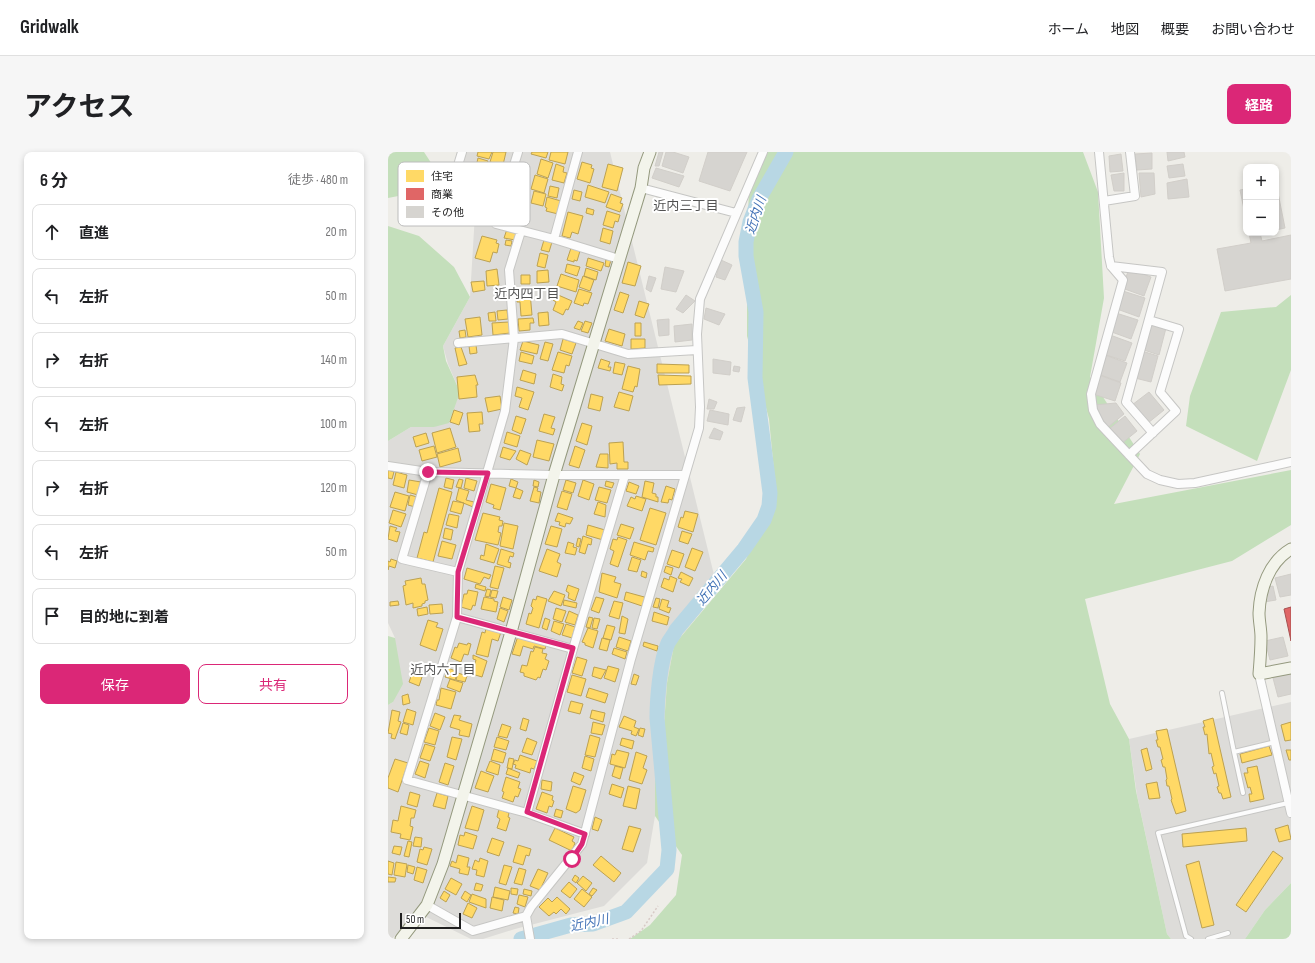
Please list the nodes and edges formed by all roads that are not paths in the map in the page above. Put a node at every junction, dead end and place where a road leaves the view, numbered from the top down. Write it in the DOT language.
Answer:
graph roads {
  1 [pos="462,152"];
  2 [pos="518,152"];
  3 [pos="578,152"];
  4 [pos="650,152"];
  5 [pos="763,152"];
  6 [pos="1099,152"];
  7 [pos="1130,152"];
  8 [pos="459,162"];
  9 [pos="515,162"];
  10 [pos="641,188"];
  11 [pos="1104,201"];
  12 [pos="736,213"];
  13 [pos="503,226"];
  14 [pos="521,231"];
  15 [pos="554,239"];
  16 [pos="619,259"];
  17 [pos="1111,266"];
  18 [pos="1149,320"];
  19 [pos="514,338"];
  20 [pos="458,343"];
  21 [pos="593,344"];
  22 [pos="697,350"];
  23 [pos="1153,433"];
  24 [pos="1129,455"];
  25 [pos="1291,462"];
  26 [pos="388,466"];
  27 [pos="428,472"];
  28 [pos="488,473"];
  29 [pos="554,475"];
  30 [pos="625,475"];
  31 [pos="685,475"];
  32 [pos="1291,549"];
  33 [pos="458,572"];
  34 [pos="457,617"];
  35 [pos="512,632"];
  36 [pos="573,648"];
  37 [pos="1291,668"];
  38 [pos="1259,674"];
  39 [pos="1222,693"];
  40 [pos="1275,742"];
  41 [pos="1234,752"];
  42 [pos="1243,793"];
  43 [pos="463,795"];
  44 [pos="1289,803"];
  45 [pos="527,812"];
  46 [pos="1291,813"];
  47 [pos="585,834"];
  48 [pos="427,905"];
  49 [pos="527,920"];
  50 [pos="1228,933"];
  51 [pos="401,939"];
  52 [pos="530,939"];
  53 [pos="1191,939"];
  54 [pos="1208,939"];
  1 -- 8 [label="street"];
  2 -- 9 [label="street"];
  3 -- 15 [label="street"];
  4 -- 10 [label="street"];
  5 -- 12 [label="street"];
  6 -- 11 [label="street"];
  7 -- 11 [label="street"];
  10 -- 12 [label="street"];
  10 -- 16 [label="street"];
  11 -- 17 [label="street"];
  12 -- 22 [label="street"];
  13 -- 14 [label="street"];
  14 -- 15 [label="street"];
  14 -- 19 [label="street"];
  15 -- 16 [label="street"];
  16 -- 21 [label="street"];
  17 -- 18 [label="street"];
  17 -- 24 [label="street"];
  18 -- 23 [label="street"];
  18 -- 23 [label="street"];
  19 -- 20 [label="street"];
  19 -- 21 [label="street"];
  19 -- 28 [label="street"];
  21 -- 22 [label="street"];
  21 -- 29 [label="street"];
  22 -- 31 [label="street"];
  23 -- 24 [label="street"];
  24 -- 25 [label="street"];
  26 -- 27 [label="street"];
  27 -- 28 [label="street"];
  27 -- 33 [label="street"];
  28 -- 29 [label="street"];
  28 -- 33 [label="street"];
  29 -- 30 [label="street"];
  29 -- 35 [label="street"];
  30 -- 31 [label="street"];
  30 -- 36 [label="street"];
  31 -- 47 [label="street"];
  32 -- 38 [label="street"];
  33 -- 34 [label="street"];
  34 -- 35 [label="street"];
  34 -- 43 [label="street"];
  35 -- 36 [label="street"];
  35 -- 43 [label="street"];
  36 -- 45 [label="street"];
  37 -- 38 [label="street"];
  38 -- 40 [label="street"];
  39 -- 41 [label="lane"];
  40 -- 41 [label="lane"];
  40 -- 44 [label="street"];
  41 -- 42 [label="lane"];
  43 -- 45 [label="street"];
  43 -- 48 [label="street"];
  44 -- 46 [label="street"];
  44 -- 53 [label="lane"];
  45 -- 47 [label="street"];
  47 -- 49 [label="street"];
  48 -- 49 [label="street"];
  48 -- 51 [label="street"];
  49 -- 52 [label="street"];
  50 -- 54 [label="lane"];
}
